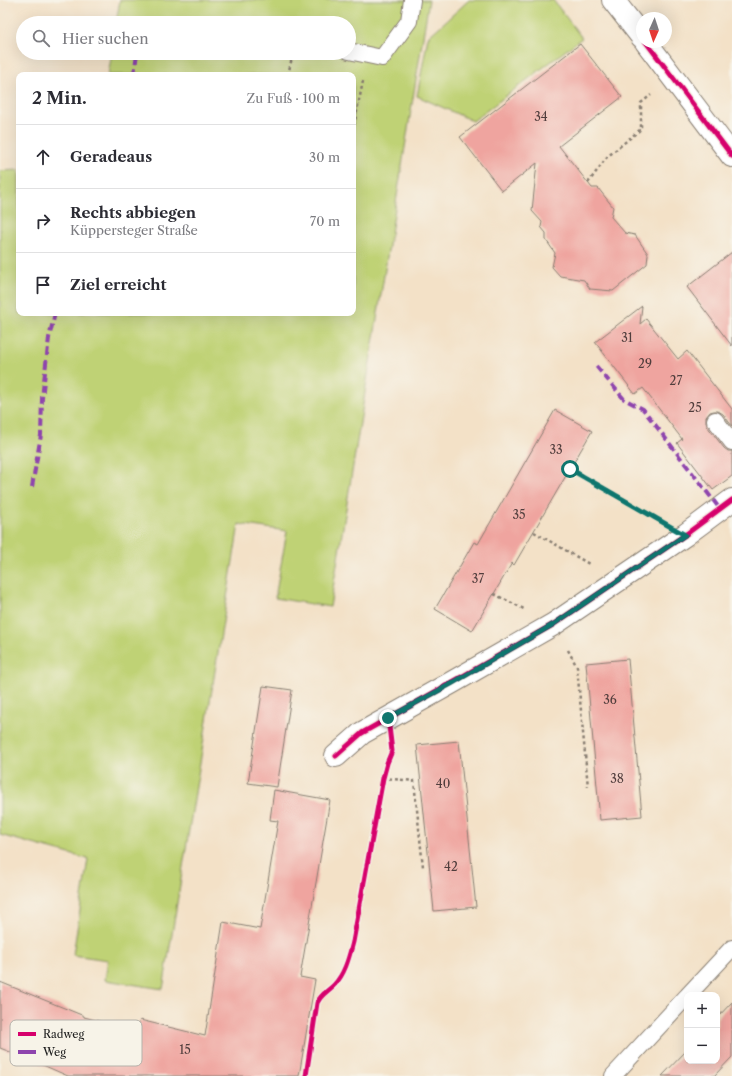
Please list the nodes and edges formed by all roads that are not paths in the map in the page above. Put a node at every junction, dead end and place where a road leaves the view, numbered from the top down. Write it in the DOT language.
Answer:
graph roads {
  1 [pos="412,0"];
  2 [pos="613,0"];
  3 [pos="636,29"];
  4 [pos="651,48"];
  5 [pos="356,52"];
  6 [pos="732,156"];
  7 [pos="715,420"];
  8 [pos="732,442"];
  9 [pos="732,500"];
  10 [pos="336,756"];
  11 [pos="732,948"];
  12 [pos="690,992"];
  13 [pos="684,998"];
  14 [pos="613,1076"];
  1 -- 5 [label="lane"];
  2 -- 3 [label="street"];
  4 -- 6 [label="street"];
  7 -- 8 [label="lane"];
  9 -- 10 [label="street"];
  11 -- 12 [label="lane"];
  13 -- 14 [label="lane"];
}
